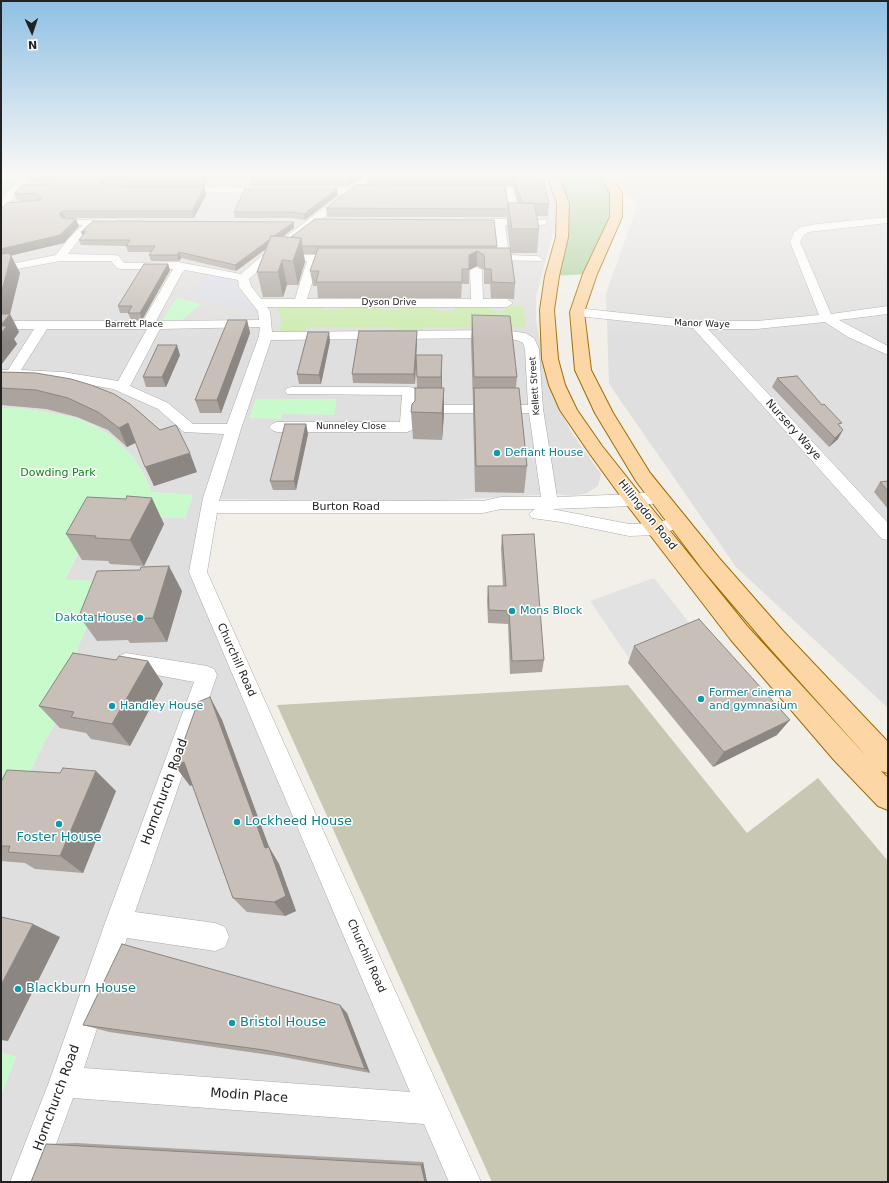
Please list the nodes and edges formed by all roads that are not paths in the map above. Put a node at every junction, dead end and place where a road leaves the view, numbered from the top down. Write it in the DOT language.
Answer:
graph roads {
  1 [pos="82,231"];
  2 [pos="299,231"];
  3 [pos="501,231"];
  4 [pos="562,231"];
  5 [pos="610,231"];
  6 [pos="803,231"];
  7 [pos="270,254"];
  8 [pos="60,258"];
  9 [pos="314,258"];
  10 [pos="350,258"];
  11 [pos="504,258"];
  12 [pos="537,259"];
  13 [pos="183,266"];
  14 [pos="1,269"];
  15 [pos="243,278"];
  16 [pos="259,303"];
  17 [pos="300,303"];
  18 [pos="477,303"];
  19 [pos="507,303"];
  20 [pos="888,310"];
  21 [pos="577,312"];
  22 [pos="827,318"];
  23 [pos="1,325"];
  24 [pos="44,325"];
  25 [pos="151,325"];
  26 [pos="697,325"];
  27 [pos="266,330"];
  28 [pos="888,351"];
  29 [pos="6,374"];
  30 [pos="122,387"];
  31 [pos="292,391"];
  32 [pos="408,409"];
  33 [pos="536,409"];
  34 [pos="277,426"];
  35 [pos="233,429"];
  36 [pos="658,497"];
  37 [pos="634,500"];
  38 [pos="550,504"];
  39 [pos="209,507"];
  40 [pos="483,507"];
  41 [pos="668,525"];
  42 [pos="888,534"];
  43 [pos="122,661"];
  44 [pos="888,761"];
  45 [pos="888,797"];
  46 [pos="118,923"];
  47 [pos="215,936"];
  48 [pos="64,1082"];
  49 [pos="433,1109"];
  50 [pos="26,1182"];
  51 [pos="465,1182"];
  1 -- 8 [label="street"];
  2 -- 7 [label="street"];
  3 -- 11 [label="street"];
  4 -- 37 [label="main road, Hillingdon Road"];
  5 -- 21 [label="main road, Hillingdon Road"];
  6 -- 22 [label="street"];
  7 -- 9 [label="street"];
  7 -- 15 [label="street"];
  8 -- 13 [label="street"];
  8 -- 14 [label="street"];
  9 -- 10 [label="street"];
  9 -- 17 [label="street"];
  11 -- 12 [label="street"];
  11 -- 18 [label="street"];
  13 -- 15 [label="street"];
  13 -- 25 [label="street"];
  15 -- 16 [label="street"];
  16 -- 17 [label="street, Dyson Drive"];
  16 -- 27 [label="street"];
  17 -- 18 [label="street, Dyson Drive"];
  18 -- 19 [label="street, Dyson Drive"];
  20 -- 22 [label="street, Manor Waye"];
  21 -- 26 [label="street, Manor Waye"];
  21 -- 36 [label="main road, Hillingdon Road"];
  22 -- 26 [label="street, Manor Waye"];
  22 -- 28 [label="street"];
  23 -- 24 [label="street, Barrett Place"];
  24 -- 25 [label="street, Barrett Place"];
  24 -- 29 [label="street"];
  25 -- 27 [label="street, Barrett Place"];
  25 -- 30 [label="street"];
  26 -- 42 [label="street, Nursery Waye"];
  27 -- 33 [label="street, Kellett Street"];
  27 -- 35 [label="street, Churchill Road"];
  29 -- 30 [label="street"];
  30 -- 35 [label="street"];
  31 -- 32 [label="street, Nunneley Close"];
  32 -- 33 [label="street"];
  32 -- 34 [label="street, Nunneley Close"];
  33 -- 38 [label="street, Kellett Street"];
  35 -- 39 [label="street, Churchill Road"];
  36 -- 37 [label="street, Burton Road"];
  36 -- 41 [label="main road, Hillingdon Road"];
  37 -- 38 [label="street, Burton Road"];
  37 -- 41 [label="main road, Hillingdon Road"];
  38 -- 40 [label="street, Burton Road"];
  39 -- 40 [label="street, Burton Road"];
  39 -- 49 [label="street, Churchill Road"];
  40 -- 41 [label="street, Burton Road"];
  41 -- 44 [label="main road, Hillingdon Road"];
  41 -- 45 [label="main road, Hillingdon Road"];
  43 -- 46 [label="street, Hornchurch Road"];
  46 -- 47 [label="street"];
  46 -- 48 [label="street, Hornchurch Road"];
  48 -- 49 [label="street, Modin Place"];
  48 -- 50 [label="street, Hornchurch Road"];
  49 -- 51 [label="street, Churchill Road"];
}
